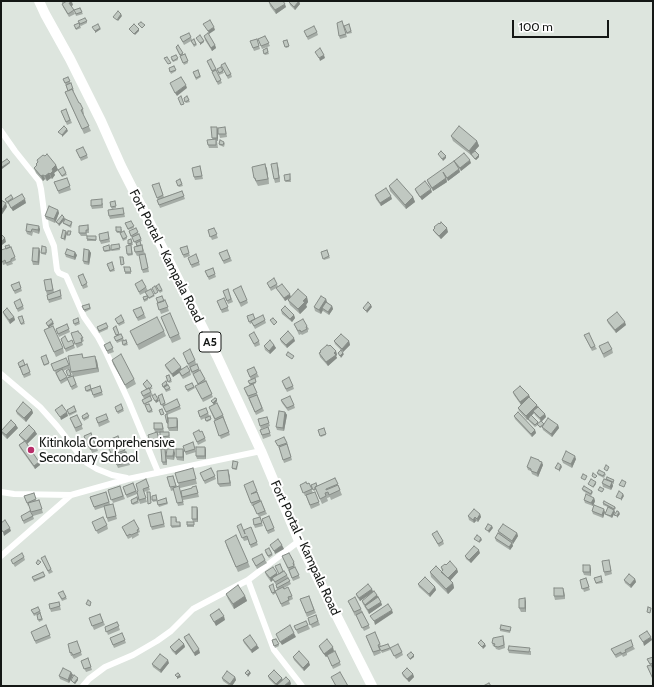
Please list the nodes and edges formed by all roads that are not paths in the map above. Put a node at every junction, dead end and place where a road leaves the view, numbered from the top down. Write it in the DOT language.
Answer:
graph roads {
  1 [pos="39,1"];
  2 [pos="1,131"];
  3 [pos="1,374"];
  4 [pos="261,451"];
  5 [pos="158,472"];
  6 [pos="128,479"];
  7 [pos="1,492"];
  8 [pos="71,495"];
  9 [pos="299,541"];
  10 [pos="1,556"];
  11 [pos="248,580"];
  12 [pos="83,686"];
  13 [pos="302,686"];
  14 [pos="372,686"];
  1 -- 4 [label="main road, Fort Portal - Kampala Road / A5"];
  2 -- 5 [label="street"];
  3 -- 6 [label="street"];
  4 -- 5 [label="street"];
  4 -- 9 [label="main road, Fort Portal - Kampala Road / A5"];
  5 -- 6 [label="street"];
  6 -- 8 [label="street"];
  7 -- 8 [label="street"];
  8 -- 10 [label="street"];
  9 -- 11 [label="street"];
  9 -- 14 [label="main road, Fort Portal - Kampala Road / A5"];
  11 -- 12 [label="street"];
  11 -- 13 [label="street"];
}
